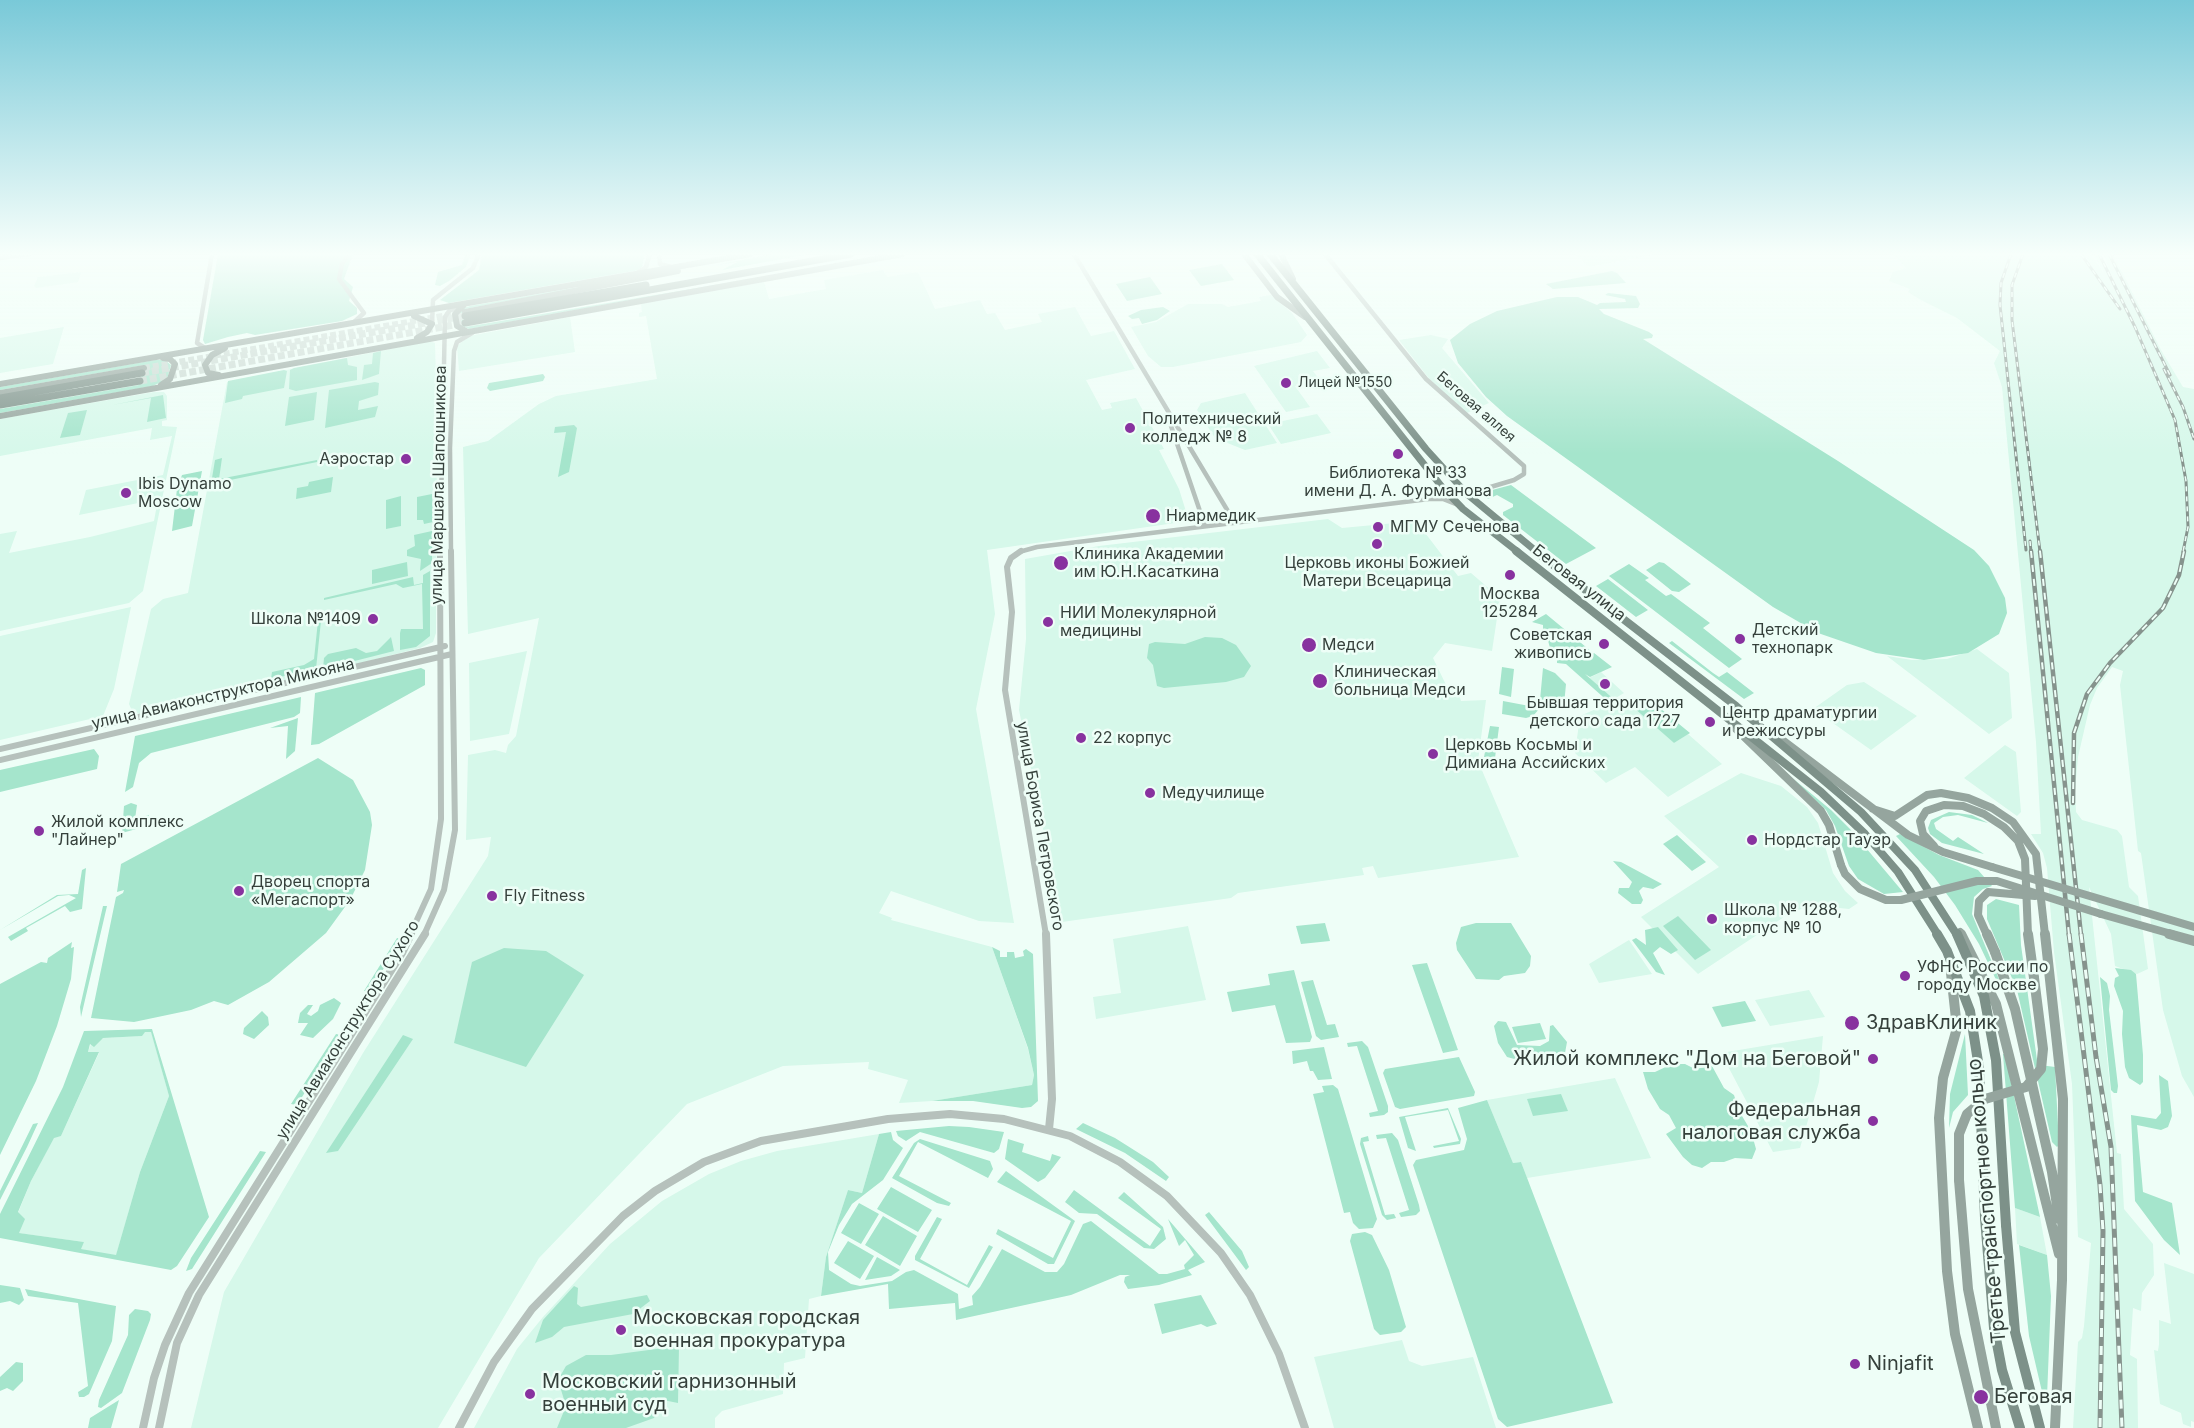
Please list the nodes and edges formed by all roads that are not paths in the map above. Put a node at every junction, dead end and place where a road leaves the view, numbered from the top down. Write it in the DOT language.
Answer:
graph roads {
  1 [pos="1309,320"];
  2 [pos="200,321"];
  3 [pos="354,321"];
  4 [pos="371,321"];
  5 [pos="427,321"];
  6 [pos="432,321"];
  7 [pos="445,321"];
  8 [pos="456,321"];
  9 [pos="528,321"];
  10 [pos="1115,321"];
  11 [pos="1323,321"];
  12 [pos="1379,321"];
  13 [pos="350,324"];
  14 [pos="432,324"];
  15 [pos="492,327"];
  16 [pos="467,331"];
  17 [pos="444,335"];
  18 [pos="253,341"];
  19 [pos="399,344"];
  20 [pos="208,348"];
  21 [pos="153,358"];
  22 [pos="142,374"];
  23 [pos="224,376"];
  24 [pos="0,384"];
  25 [pos="145,390"];
  26 [pos="0,393"];
  27 [pos="0,398"];
  28 [pos="0,405"];
  29 [pos="1166,411"];
  30 [pos="0,416"];
  31 [pos="1442,488"];
  32 [pos="1467,494"];
  33 [pos="1429,500"];
  34 [pos="1463,509"];
  35 [pos="1235,523"];
  36 [pos="1205,526"];
  37 [pos="452,632"];
  38 [pos="442,635"];
  39 [pos="442,647"];
  40 [pos="452,649"];
  41 [pos="441,656"];
  42 [pos="1708,700"];
  43 [pos="1736,706"];
  44 [pos="0,748"];
  45 [pos="0,760"];
  46 [pos="1873,809"];
  47 [pos="1849,818"];
  48 [pos="1943,852"];
  49 [pos="1936,899"];
  50 [pos="2101,914"];
  51 [pos="2194,927"];
  52 [pos="2194,941"];
  53 [pos="1947,951"];
  54 [pos="1049,1130"];
  55 [pos="2062,1254"];
  56 [pos="2062,1280"];
  57 [pos="143,1428"];
  58 [pos="159,1428"];
  59 [pos="459,1428"];
  60 [pos="1305,1428"];
  61 [pos="1978,1428"];
  62 [pos="1996,1428"];
  63 [pos="2020,1428"];
  64 [pos="2040,1428"];
  65 [pos="2055,1428"];
  1 -- 31 [label="main road, Беговая улица"];
  2 -- 20 [label="street"];
  3 -- 13 [label="street"];
  4 -- 13 [label="main road"];
  5 -- 14 [label="main road"];
  6 -- 14 [label="street"];
  7 -- 17 [label="street"];
  8 -- 16 [label="main road"];
  9 -- 15 [label="main road"];
  10 -- 29 [label="street"];
  11 -- 32 [label="main road, Беговая улица"];
  12 -- 32 [label="street, Беговая аллея"];
  13 -- 18 [label="main road"];
  14 -- 19 [label="main road"];
  15 -- 16 [label="main road"];
  15 -- 37 [label="street, улица Маршала Шапошникова"];
  16 -- 17 [label="main road"];
  17 -- 19 [label="main road"];
  17 -- 38 [label="street, улица Маршала Шапошникова"];
  18 -- 20 [label="main road"];
  18 -- 23 [label="main road"];
  19 -- 23 [label="main road"];
  20 -- 21 [label="main road"];
  21 -- 24 [label="main road"];
  21 -- 25 [label="main road"];
  22 -- 26 [label="main road"];
  22 -- 27 [label="main road"];
  22 -- 28 [label="main road"];
  23 -- 25 [label="main road"];
  25 -- 30 [label="main road"];
  29 -- 35 [label="street"];
  29 -- 36 [label="street"];
  31 -- 33 [label="street"];
  31 -- 34 [label="main road, Беговая улица"];
  32 -- 43 [label="main road, Беговая улица"];
  33 -- 34 [label="street"];
  33 -- 35 [label="street"];
  34 -- 42 [label="main road, Беговая улица"];
  35 -- 36 [label="street"];
  36 -- 54 [label="street, улица Бориса Петровского"];
  37 -- 40 [label="street, улица Авиаконструктора Сухого"];
  38 -- 39 [label="street, улица Авиаконструктора Сухого"];
  39 -- 40 [label="street, улица Авиаконструктора Микояна"];
  39 -- 41 [label="street, улица Авиаконструктора Сухого"];
  39 -- 44 [label="street, улица Авиаконструктора Микояна"];
  40 -- 41 [label="street, улица Авиаконструктора Микояна"];
  40 -- 58 [label="street, улица Авиаконструктора Сухого"];
  41 -- 45 [label="street, улица Авиаконструктора Микояна"];
  41 -- 57 [label="street, улица Авиаконструктора Сухого"];
  42 -- 47 [label="main road, Беговая улица"];
  42 -- 50 [label="main road, bridge"];
  43 -- 46 [label="main road"];
  43 -- 49 [label="main road, Третье транспортное кольцо"];
  46 -- 48 [label="main road"];
  46 -- 55 [label="main road"];
  47 -- 53 [label="main road, Третье транспортное кольцо"];
  48 -- 51 [label="main road, bridge"];
  48 -- 62 [label="main road, bridge"];
  49 -- 56 [label="main road"];
  49 -- 64 [label="main road, Третье транспортное кольцо, bridge"];
  50 -- 52 [label="main road"];
  50 -- 55 [label="main road, bridge"];
  53 -- 61 [label="main road"];
  53 -- 63 [label="main road, Третье транспортное кольцо, bridge"];
  54 -- 59 [label="street"];
  54 -- 60 [label="street"];
  55 -- 56 [label="main road"];
  56 -- 65 [label="main road"];
}
